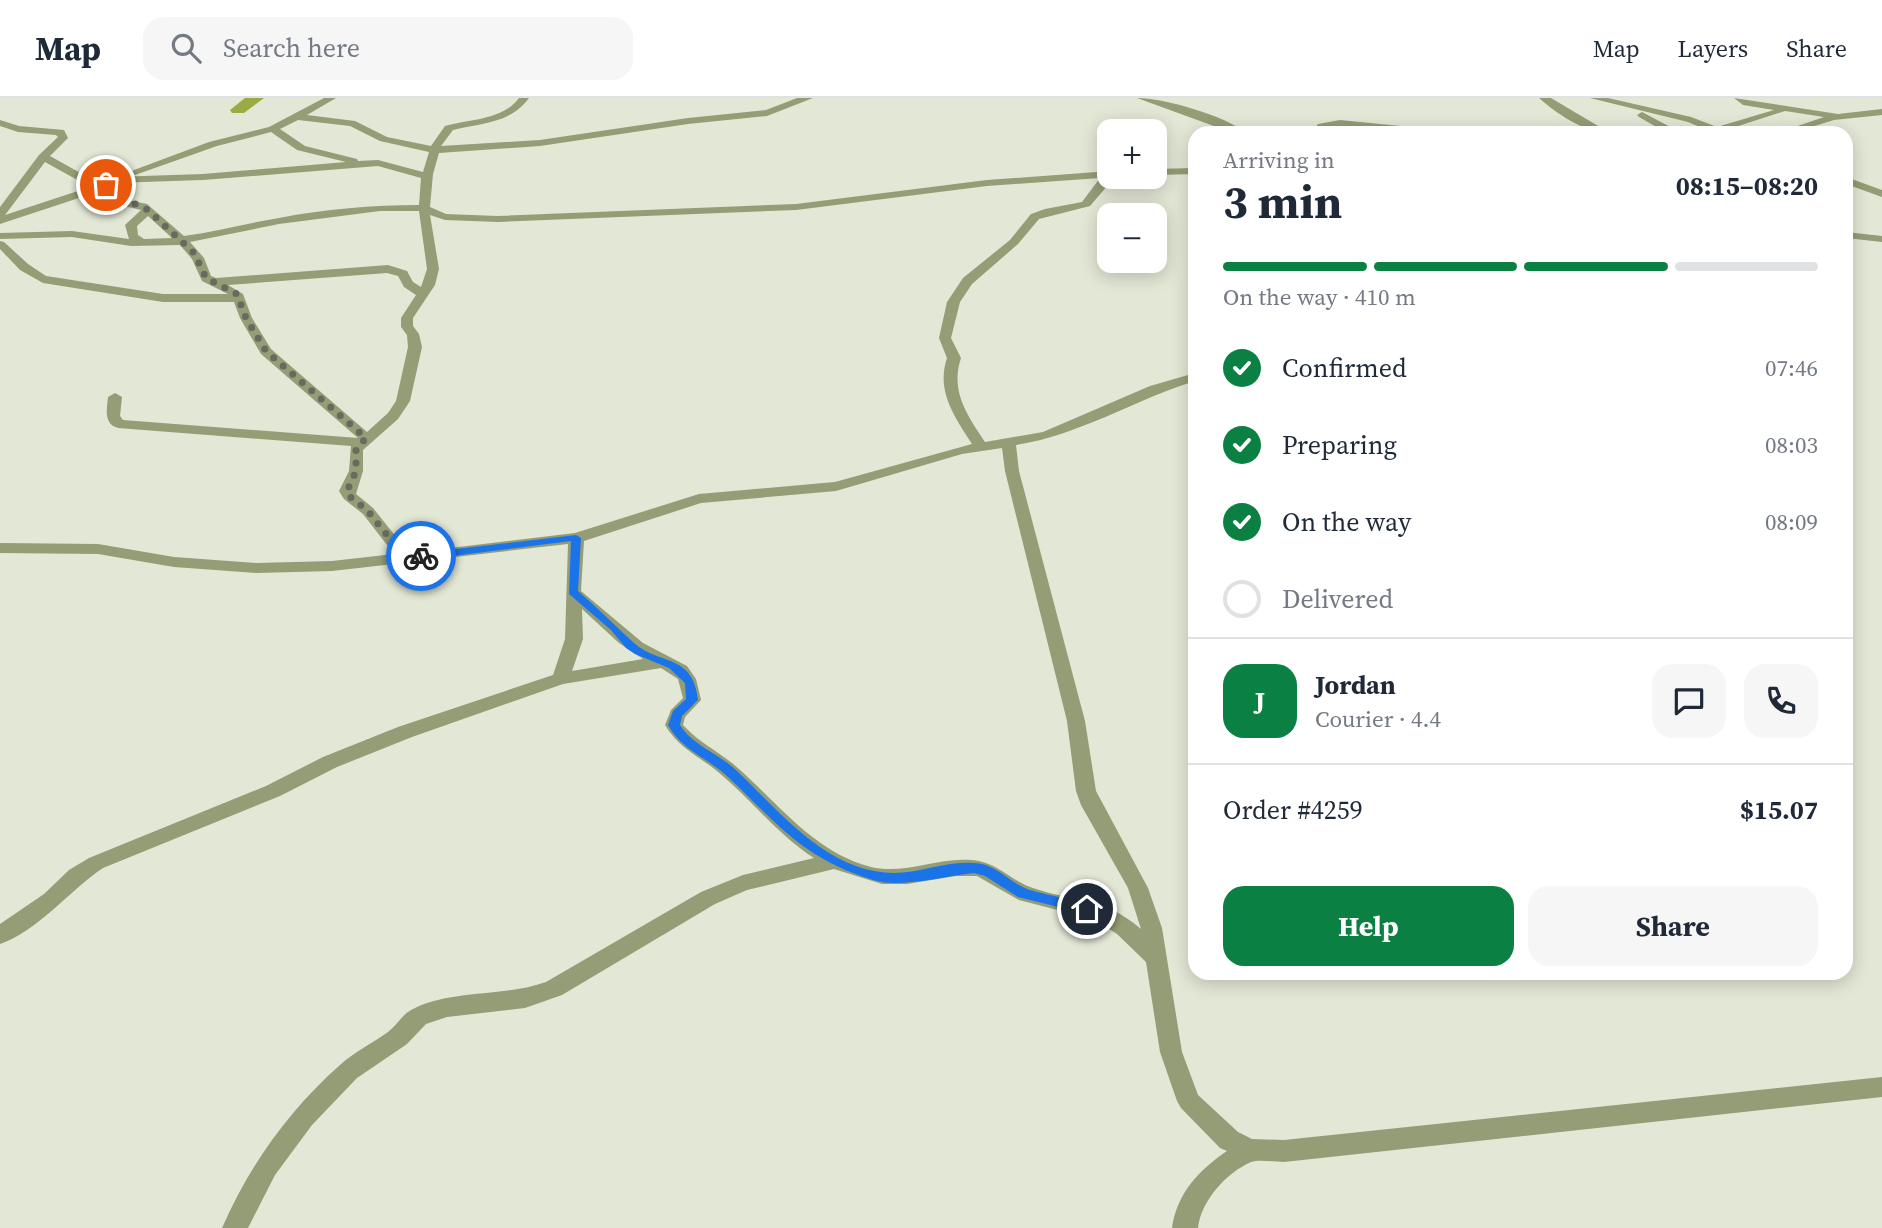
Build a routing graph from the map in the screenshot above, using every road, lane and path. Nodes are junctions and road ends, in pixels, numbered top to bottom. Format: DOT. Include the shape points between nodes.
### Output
graph roads {
  1 [pos="331,98"];
  2 [pos="524,98"];
  3 [pos="808,98"];
  4 [pos="1142,98"];
  5 [pos="1544,98"];
  6 [pos="1594,98"];
  7 [pos="1742,100"];
  8 [pos="1805,109"];
  9 [pos="1882,112"];
  10 [pos="1838,116"];
  11 [pos="298,117"];
  12 [pos="1752,118"];
  13 [pos="0,124"];
  14 [pos="1227,126"];
  15 [pos="1322,126"];
  16 [pos="1370,126"];
  17 [pos="1588,126"];
  18 [pos="1661,126"];
  19 [pos="1703,126"];
  20 [pos="1731,126"];
  21 [pos="1805,126"];
  22 [pos="273,129"];
  23 [pos="434,150"];
  24 [pos="43,158"];
  25 [pos="367,164"];
  26 [pos="1188,171"];
  27 [pos="1167,172"];
  28 [pos="427,176"];
  29 [pos="1097,176"];
  30 [pos="80,177"];
  31 [pos="117,181"];
  32 [pos="1853,183"];
  33 [pos="98,188"];
  34 [pos="1097,189"];
  35 [pos="1882,194"];
  36 [pos="426,209"];
  37 [pos="148,210"];
  38 [pos="0,218"];
  39 [pos="1853,235"];
  40 [pos="0,236"];
  41 [pos="97,239"];
  42 [pos="1882,239"];
  43 [pos="181,240"];
  44 [pos="142,243"];
  45 [pos="3,248"];
  46 [pos="214,282"];
  47 [pos="423,295"];
  48 [pos="239,298"];
  49 [pos="1188,379"];
  50 [pos="115,397"];
  51 [pos="363,440"];
  52 [pos="1008,442"];
  53 [pos="980,445"];
  54 [pos="576,538"];
  55 [pos="0,548"];
  56 [pos="405,558"];
  57 [pos="573,592"];
  58 [pos="661,662"];
  59 [pos="561,679"];
  60 [pos="835,861"];
  61 [pos="0,935"];
  62 [pos="1154,958"];
  63 [pos="1882,1087"];
  64 [pos="1250,1150"];
  65 [pos="235,1228"];
  66 [pos="1185,1228"];
  1 -- 11 [label="street"];
  2 -- 23 [label="street" via="505,116 449,128"];
  3 -- 23 [label="street" via="767,113 528,144"];
  4 -- 14 [label="street"];
  5 -- 17 [label="street"];
  6 -- 18 [label="street"];
  6 -- 19 [label="street"];
  7 -- 8 [label="street"];
  7 -- 12 [label="street"];
  8 -- 10 [label="street"];
  8 -- 12 [label="street"];
  9 -- 10 [label="street"];
  10 -- 21 [label="street"];
  11 -- 22 [label="street"];
  11 -- 23 [label="street" via="352,123 384,139"];
  12 -- 20 [label="street"];
  13 -- 24 [label="street" via="63,134"];
  15 -- 16 [label="street"];
  22 -- 25 [label="street" via="302,148"];
  22 -- 31 [label="street" via="213,144"];
  23 -- 28 [label="street"];
  24 -- 30 [label="street"];
  24 -- 38 [label="street"];
  25 -- 28 [label="street"];
  25 -- 31 [label="street"];
  26 -- 27 [label="street"];
  28 -- 36 [label="street"];
  29 -- 36 [label="street" via="1013,180 786,207 498,219 445,217"];
  30 -- 31 [label="street"];
  30 -- 33 [label="street"];
  31 -- 33 [label="street"];
  32 -- 35 [label="street"];
  33 -- 37 [label="street" via="115,201"];
  33 -- 38 [label="street"];
  34 -- 53 [label="street" via="1082,206 1033,218 971,278 952,304 946,338 954,358 950,390"];
  36 -- 43 [label="street" via="365,210"];
  36 -- 47 [label="street" via="434,274"];
  37 -- 43 [label="street"];
  37 -- 44 [label="street" via="131,225 132,236"];
  39 -- 42 [label="street"];
  40 -- 41 [label="street" via="72,234"];
  41 -- 44 [label="street"];
  41 -- 45 [label="street"];
  43 -- 44 [label="street"];
  43 -- 46 [label="street" via="198,258 206,278"];
  45 -- 48 [label="street" via="43,279 163,298"];
  46 -- 47 [label="street" via="388,269 403,274"];
  46 -- 48 [label="street"];
  47 -- 51 [label="street" via="407,318 415,347 403,401 393,416"];
  48 -- 51 [label="street" via="266,351"];
  49 -- 52 [label="street" via="1155,389 1082,424"];
  50 -- 51 [label="street" via="114,421 118,425"];
  51 -- 56 [label="street" via="356,449 356,471 347,491"];
  52 -- 53 [label="street"];
  52 -- 62 [label="street" via="1076,721 1086,790 1138,888 1151,928"];
  53 -- 54 [label="street" via="836,486 699,499"];
  54 -- 56 [label="street"];
  54 -- 57 [label="street"];
  55 -- 56 [label="street" via="98,549 174,562 257,568"];
  57 -- 58 [label="street" via="630,645"];
  57 -- 59 [label="street" via="574,639"];
  58 -- 59 [label="street"];
  58 -- 60 [label="street" via="673,665 690,682 692,700 677,714 674,725 678,731 730,771 809,846"];
  59 -- 61 [label="street" via="374,744 273,791 113,855 76,876 51,900"];
  60 -- 62 [label="street" via="894,878 959,867 989,872 1023,893 1101,913 1128,930"];
  60 -- 65 [label="street" via="743,883 708,898 554,989 525,999 418,1017 399,1037 349,1071 304,1117 266,1167"];
  62 -- 64 [label="street" via="1171,1052 1189,1101 1229,1140"];
  63 -- 64 [label="street" via="1324,1147"];
  64 -- 66 [label="street" via="1218,1169 1202,1187"];
}
